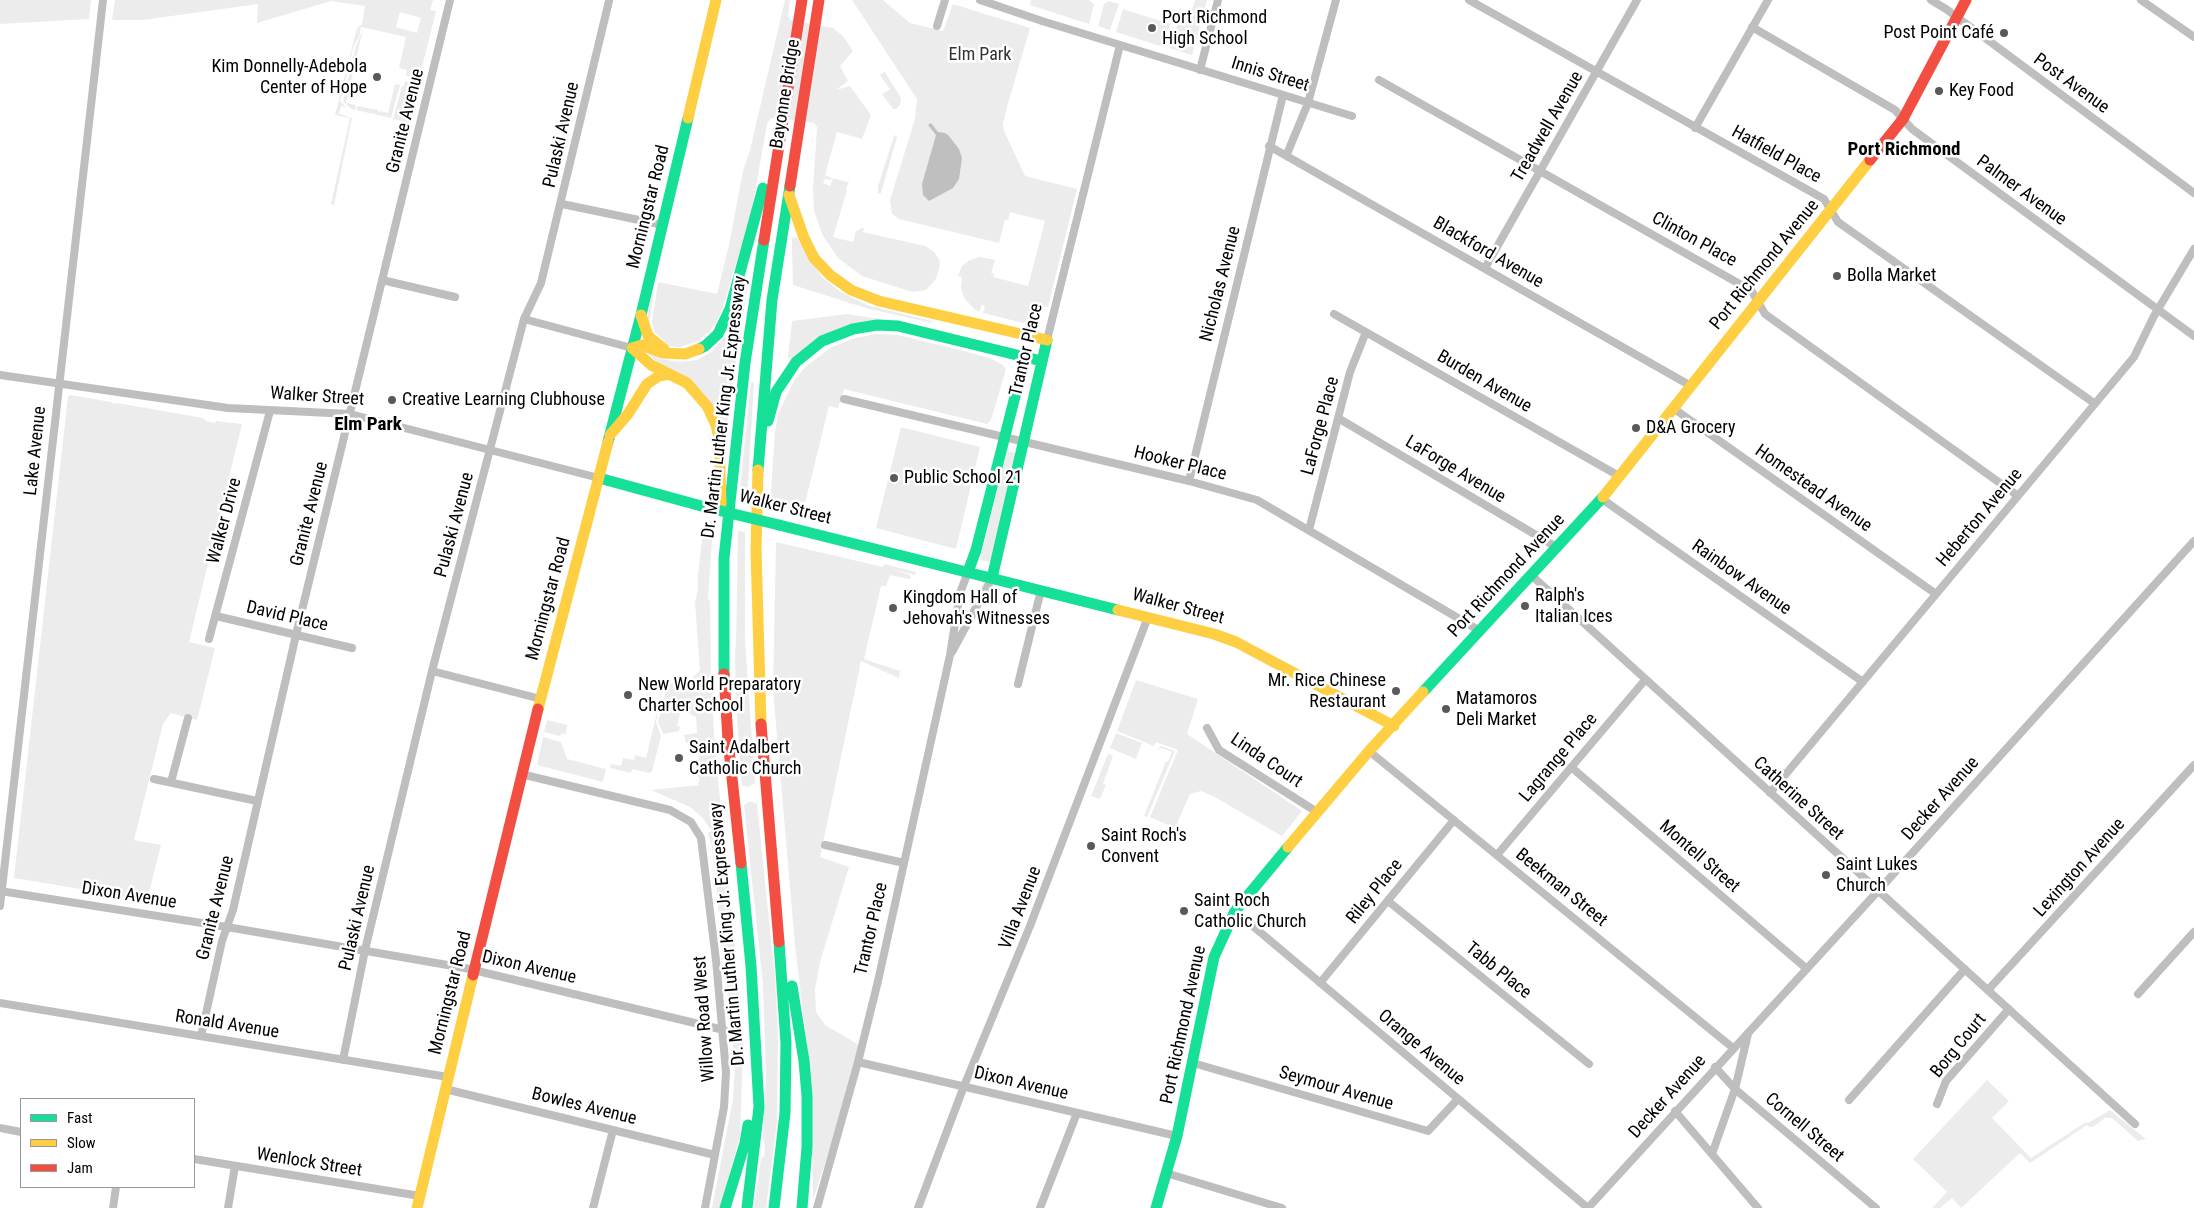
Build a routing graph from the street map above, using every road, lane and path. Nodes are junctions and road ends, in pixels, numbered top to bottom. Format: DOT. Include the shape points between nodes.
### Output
graph roads {
  1 [pos="103,0"];
  2 [pos="450,0"];
  3 [pos="716,0"];
  4 [pos="802,0"];
  5 [pos="819,0"];
  6 [pos="945,0"];
  7 [pos="980,0"];
  8 [pos="1218,0"];
  9 [pos="1336,0"];
  10 [pos="1470,0"];
  11 [pos="1637,0"];
  12 [pos="1768,0"];
  13 [pos="1930,0"];
  14 [pos="1966,0"];
  15 [pos="2141,0"];
  16 [pos="609,1"];
  17 [pos="1957,17"];
  18 [pos="937,26"];
  19 [pos="1752,27"];
  20 [pos="2194,37"];
  21 [pos="1120,45"];
  22 [pos="1200,70"];
  23 [pos="1596,72"];
  24 [pos="1378,80"];
  25 [pos="1283,95"];
  26 [pos="1308,103"];
  27 [pos="1352,116"];
  28 [pos="1903,119"];
  29 [pos="1695,128"];
  30 [pos="1270,146"];
  31 [pos="779,150"];
  32 [pos="1287,154"];
  33 [pos="1540,171"];
  34 [pos="2194,193"];
  35 [pos="788,194"];
  36 [pos="562,204"];
  37 [pos="1831,211"];
  38 [pos="663,225"];
  39 [pos="2194,249"];
  40 [pos="1485,268"];
  41 [pos="382,280"];
  42 [pos="455,297"];
  43 [pos="1758,302"];
  44 [pos="2158,310"];
  45 [pos="1334,314"];
  46 [pos="641,315"];
  47 [pos="524,319"];
  48 [pos="1366,332"];
  49 [pos="2194,336"];
  50 [pos="1047,340"];
  51 [pos="632,348"];
  52 [pos="679,354"];
  53 [pos="1025,357"];
  54 [pos="1042,361"];
  55 [pos="669,374"];
  56 [pos="0,375"];
  57 [pos="58,382"];
  58 [pos="1691,386"];
  59 [pos="844,399"];
  60 [pos="2094,403"];
  61 [pos="1673,408"];
  62 [pos="270,411"];
  63 [pos="350,414"];
  64 [pos="1338,418"];
  65 [pos="610,436"];
  66 [pos="1004,437"];
  67 [pos="1025,442"];
  68 [pos="490,449"];
  69 [pos="758,460"];
  70 [pos="1619,476"];
  71 [pos="599,478"];
  72 [pos="1189,481"];
  73 [pos="2018,496"];
  74 [pos="1602,499"];
  75 [pos="1309,530"];
  76 [pos="2194,541"];
  77 [pos="1558,548"];
  78 [pos="724,558"];
  79 [pos="968,572"];
  80 [pos="1531,575"];
  81 [pos="992,578"];
  82 [pos="1041,590"];
  83 [pos="1936,594"];
  84 [pos="216,616"];
  85 [pos="1148,617"];
  86 [pos="1480,631"];
  87 [pos="296,635"];
  88 [pos="209,639"];
  89 [pos="352,648"];
  90 [pos="950,656"];
  91 [pos="432,671"];
  92 [pos="1644,680"];
  93 [pos="1862,682"];
  94 [pos="1018,684"];
  95 [pos="541,699"];
  96 [pos="188,718"];
  97 [pos="1394,726"];
  98 [pos="1207,728"];
  99 [pos="1370,751"];
  100 [pos="2194,765"];
  101 [pos="1571,767"];
  102 [pos="522,774"];
  103 [pos="154,779"];
  104 [pos="171,782"];
  105 [pos="1770,793"];
  106 [pos="258,801"];
  107 [pos="1317,812"];
  108 [pos="1454,820"];
  109 [pos="825,846"];
  110 [pos="1497,855"];
  111 [pos="904,863"];
  112 [pos="775,876"];
  113 [pos="1,891"];
  114 [pos="1878,891"];
  115 [pos="1388,901"];
  116 [pos="0,906"];
  117 [pos="1235,911"];
  118 [pos="227,927"];
  119 [pos="2194,932"];
  120 [pos="365,950"];
  121 [pos="1807,969"];
  122 [pos="474,970"];
  123 [pos="1965,970"];
  124 [pos="1320,984"];
  125 [pos="1988,990"];
  126 [pos="2138,994"];
  127 [pos="0,1002"];
  128 [pos="2009,1009"];
  129 [pos="724,1030"];
  130 [pos="1749,1033"];
  131 [pos="201,1036"];
  132 [pos="1733,1048"];
  133 [pos="757,1051"];
  134 [pos="343,1060"];
  135 [pos="858,1062"];
  136 [pos="1193,1063"];
  137 [pos="1589,1064"];
  138 [pos="1715,1067"];
  139 [pos="447,1083"];
  140 [pos="964,1086"];
  141 [pos="1735,1089"];
  142 [pos="1458,1099"];
  143 [pos="1849,1100"];
  144 [pos="1937,1104"];
  145 [pos="1675,1111"];
  146 [pos="1077,1113"];
  147 [pos="2135,1124"];
  148 [pos="0,1128"];
  149 [pos="613,1130"];
  150 [pos="20,1132"];
  151 [pos="1177,1136"];
  152 [pos="1712,1154"];
  153 [pos="715,1155"];
  154 [pos="195,1159"];
  155 [pos="235,1166"];
  156 [pos="1166,1174"];
  157 [pos="116,1188"];
  158 [pos="420,1196"];
  159 [pos="113,1208"];
  160 [pos="228,1208"];
  161 [pos="417,1208"];
  162 [pos="593,1208"];
  163 [pos="705,1208"];
  164 [pos="725,1208"];
  165 [pos="747,1208"];
  166 [pos="774,1208"];
  167 [pos="802,1208"];
  168 [pos="817,1208"];
  169 [pos="918,1208"];
  170 [pos="1040,1208"];
  171 [pos="1156,1208"];
  172 [pos="1282,1208"];
  173 [pos="1588,1208"];
  174 [pos="1758,1208"];
  175 [pos="1876,1208"];
  1 -- 57 [label="street, Lake Avenue"];
  2 -- 41 [label="street, Granite Avenue"];
  3 -- 38 [label="main road, Morningstar Road"];
  4 -- 31 [label="main road, Bayonne Bridge"];
  5 -- 35 [label="main road, Bayonne Bridge"];
  6 -- 18 [label="street"];
  7 -- 21 [label="street, Innis Street"];
  8 -- 22 [label="street"];
  9 -- 26 [label="street"];
  10 -- 23 [label="street, Hatfield Place"];
  11 -- 23 [label="street, Treadwell Avenue"];
  12 -- 19 [label="street"];
  13 -- 17 [label="street, Post Avenue"];
  14 -- 17 [label="main road, Port Richmond Avenue"];
  15 -- 20 [label="street"];
  16 -- 36 [label="street, Pulaski Avenue"];
  17 -- 28 [label="main road, Port Richmond Avenue"];
  17 -- 34 [label="street, Post Avenue"];
  19 -- 28 [label="street, Palmer Avenue" via="1895,110"];
  19 -- 29 [label="street"];
  21 -- 22 [label="street, Innis Street"];
  21 -- 50 [label="street, Trantor Place"];
  22 -- 25 [label="street, Innis Street"];
  23 -- 29 [label="street, Hatfield Place"];
  23 -- 33 [label="street, Treadwell Avenue"];
  24 -- 33 [label="street, Clinton Place"];
  25 -- 26 [label="street, Innis Street"];
  25 -- 30 [label="street, Nicholas Avenue"];
  26 -- 27 [label="street, Innis Street"];
  26 -- 32 [label="street"];
  28 -- 37 [label="main road, Port Richmond Avenue"];
  28 -- 44 [label="street, Palmer Avenue" via="1912,129"];
  29 -- 37 [label="street, Hatfield Place" via="1824,199"];
  30 -- 32 [label="street, Blackford Avenue"];
  30 -- 72 [label="street, Nicholas Avenue"];
  31 -- 52 [label="main road" via="765,178 724,325 705,346 695,352"];
  31 -- 78 [label="main road, Dr. Martin Luther King Jr. Expressway" via="740,399"];
  32 -- 40 [label="street, Blackford Avenue"];
  33 -- 40 [label="street, Treadwell Avenue"];
  33 -- 43 [label="street, Clinton Place" via="1745,286"];
  35 -- 50 [label="main road" via="814,258 850,290 879,300"];
  35 -- 69 [label="main road, Dr. Martin Luther King Jr. Expressway" via="769,326"];
  36 -- 38 [label="street"];
  36 -- 47 [label="street, Pulaski Avenue" via="541,283"];
  37 -- 43 [label="main road, Port Richmond Avenue"];
  37 -- 60 [label="street, Hatfield Place" via="1838,222"];
  38 -- 46 [label="main road, Morningstar Road"];
  39 -- 44 [label="street, Heberton Avenue"];
  40 -- 58 [label="street, Blackford Avenue"];
  41 -- 42 [label="street"];
  41 -- 63 [label="street, Granite Avenue"];
  43 -- 58 [label="main road, Port Richmond Avenue"];
  43 -- 73 [label="street, Clinton Place" via="1765,314"];
  44 -- 49 [label="street, Palmer Avenue"];
  44 -- 60 [label="street, Heberton Avenue" via="2134,357"];
  45 -- 48 [label="street, Burden Avenue"];
  46 -- 51 [label="main road, Morningstar Road"];
  46 -- 52 [label="main road" via="651,340"];
  47 -- 51 [label="street"];
  47 -- 68 [label="street, Pulaski Avenue"];
  48 -- 64 [label="street, LaForge Place" via="1350,372"];
  48 -- 70 [label="street, Burden Avenue"];
  50 -- 54 [label="main road, Trantor Place"];
  51 -- 52 [label="main road" via="642,345 659,352"];
  51 -- 55 [label="main road" via="650,365"];
  51 -- 65 [label="main road, Morningstar Road"];
  53 -- 54 [label="main road"];
  53 -- 66 [label="main road, Trantor Place"];
  53 -- 69 [label="main road" via="891,325 861,327 837,334 802,356 783,380 771,406 766,438"];
  54 -- 67 [label="main road, Trantor Place"];
  55 -- 65 [label="main road" via="647,384"];
  55 -- 78 [label="main road" via="693,389 707,406 716,425 721,452"];
  56 -- 57 [label="street, Walker Street"];
  57 -- 62 [label="street, Walker Street" via="228,408"];
  57 -- 113 [label="street, Lake Avenue"];
  58 -- 61 [label="main road, Port Richmond Avenue"];
  59 -- 66 [label="street, Hooker Place"];
  60 -- 73 [label="street, Heberton Avenue"];
  61 -- 70 [label="main road, Port Richmond Avenue"];
  61 -- 83 [label="street, Homestead Avenue"];
  62 -- 63 [label="street, Walker Street"];
  62 -- 84 [label="street, Walker Drive"];
  63 -- 68 [label="street, Walker Street"];
  63 -- 87 [label="street, Granite Avenue"];
  64 -- 75 [label="street, LaForge Place"];
  64 -- 77 [label="street, LaForge Avenue"];
  65 -- 71 [label="main road, Morningstar Road"];
  66 -- 67 [label="street, Hooker Place"];
  66 -- 79 [label="main road, Trantor Place"];
  67 -- 72 [label="street, Hooker Place"];
  67 -- 81 [label="main road, Trantor Place"];
  68 -- 71 [label="street, Walker Street"];
  68 -- 91 [label="street, Pulaski Avenue"];
  69 -- 112 [label="main road, Dr. Martin Luther King Jr. Expressway" via="759,683"];
  70 -- 74 [label="main road, Port Richmond Avenue"];
  71 -- 79 [label="main road, Walker Street, bridge"];
  71 -- 95 [label="main road, Morningstar Road"];
  72 -- 75 [label="street, Hooker Place" via="1257,500"];
  73 -- 83 [label="street, Heberton Avenue"];
  74 -- 77 [label="main road, Port Richmond Avenue"];
  74 -- 93 [label="street, Rainbow Avenue"];
  75 -- 86 [label="street, Hooker Place"];
  76 -- 114 [label="street, Decker Avenue"];
  77 -- 80 [label="main road, Port Richmond Avenue"];
  78 -- 133 [label="main road, Dr. Martin Luther King Jr. Expressway" via="728,740"];
  79 -- 81 [label="main road, Walker Street"];
  79 -- 90 [label="street, Trantor Place" via="960,594"];
  80 -- 86 [label="main road, Port Richmond Avenue"];
  80 -- 92 [label="street, Catherine Street"];
  81 -- 82 [label="main road, Walker Street"];
  81 -- 90 [label="street, Trantor Place"];
  82 -- 85 [label="main road, Walker Street"];
  82 -- 94 [label="street"];
  83 -- 93 [label="street, Heberton Avenue"];
  84 -- 87 [label="street, David Place"];
  84 -- 88 [label="street, Walker Drive"];
  85 -- 97 [label="main road, Walker Street" via="1236,642"];
  85 -- 140 [label="street, Villa Avenue" via="1030,926"];
  86 -- 97 [label="main road, Port Richmond Avenue"];
  87 -- 89 [label="street, David Place"];
  87 -- 106 [label="street, Granite Avenue"];
  90 -- 111 [label="street, Trantor Place"];
  91 -- 95 [label="street"];
  91 -- 120 [label="street, Pulaski Avenue"];
  92 -- 101 [label="street, Lagrange Place"];
  92 -- 105 [label="street, Catherine Street"];
  93 -- 105 [label="street, Heberton Avenue"];
  95 -- 102 [label="main road, Morningstar Road"];
  96 -- 104 [label="street"];
  97 -- 99 [label="main road, Port Richmond Avenue"];
  98 -- 107 [label="street, Linda Court" via="1219,750"];
  99 -- 107 [label="main road, Port Richmond Avenue"];
  99 -- 108 [label="street, Beekman Street"];
  100 -- 125 [label="street, Lexington Avenue"];
  101 -- 110 [label="street, Lagrange Place"];
  101 -- 121 [label="street, Montell Street"];
  102 -- 122 [label="main road, Morningstar Road"];
  102 -- 129 [label="street, Willow Road West" via="670,810 686,817 696,828 704,846"];
  103 -- 104 [label="street"];
  104 -- 106 [label="street"];
  105 -- 114 [label="street, Catherine Street"];
  106 -- 118 [label="street, Granite Avenue"];
  107 -- 117 [label="main road, Port Richmond Avenue"];
  108 -- 110 [label="street, Beekman Street"];
  108 -- 115 [label="street, Riley Place"];
  109 -- 111 [label="street"];
  110 -- 132 [label="street, Beekman Street"];
  111 -- 135 [label="street, Trantor Place"];
  112 -- 166 [label="main road, Dr. Martin Luther King Jr. Expressway" via="785,1007 786,1077 782,1149"];
  112 -- 167 [label="main road" via="806,1079 807,1147"];
  113 -- 116 [label="street, Lake Avenue"];
  113 -- 118 [label="street, Dixon Avenue"];
  114 -- 121 [label="street, Decker Avenue"];
  114 -- 123 [label="street, Catherine Street"];
  115 -- 124 [label="street, Riley Place"];
  115 -- 137 [label="street, Tabb Place"];
  117 -- 124 [label="street, Orange Avenue"];
  117 -- 136 [label="main road, Port Richmond Avenue" via="1214,957"];
  118 -- 120 [label="street, Dixon Avenue"];
  118 -- 131 [label="street, Granite Avenue"];
  119 -- 126 [label="street"];
  120 -- 122 [label="street, Dixon Avenue"];
  120 -- 134 [label="street, Pulaski Avenue"];
  121 -- 130 [label="street, Decker Avenue"];
  122 -- 129 [label="street, Dixon Avenue"];
  122 -- 139 [label="main road, Morningstar Road"];
  123 -- 125 [label="street, Catherine Street"];
  123 -- 143 [label="street"];
  124 -- 142 [label="street, Orange Avenue"];
  125 -- 128 [label="street, Catherine Street"];
  127 -- 131 [label="street, Ronald Avenue"];
  128 -- 144 [label="street, Borg Court" via="1946,1081"];
  128 -- 147 [label="street, Catherine Street"];
  129 -- 153 [label="street, Willow Road West" via="725,1090"];
  130 -- 132 [label="street, Decker Avenue"];
  130 -- 141 [label="street"];
  131 -- 134 [label="street, Ronald Avenue"];
  132 -- 138 [label="street, Decker Avenue"];
  133 -- 164 [label="main road" via="745,1143"];
  133 -- 165 [label="main road, Dr. Martin Luther King Jr. Expressway" via="759,1106"];
  134 -- 139 [label="street, Ronald Avenue"];
  135 -- 140 [label="street, Dixon Avenue"];
  135 -- 168 [label="street, Trantor Place"];
  136 -- 142 [label="street, Seymour Avenue" via="1428,1131"];
  136 -- 151 [label="main road, Port Richmond Avenue"];
  138 -- 141 [label="street, Cornell Street"];
  138 -- 145 [label="street, Decker Avenue"];
  139 -- 149 [label="street, Bowles Avenue"];
  139 -- 158 [label="main road, Morningstar Road"];
  140 -- 146 [label="street, Dixon Avenue"];
  140 -- 169 [label="street, Villa Avenue"];
  141 -- 152 [label="street"];
  141 -- 175 [label="street, Cornell Street"];
  142 -- 173 [label="street, Orange Avenue"];
  145 -- 152 [label="street"];
  145 -- 173 [label="street, Decker Avenue"];
  146 -- 151 [label="street, Dixon Avenue"];
  146 -- 170 [label="street"];
  148 -- 150 [label="street"];
  149 -- 153 [label="street, Bowles Avenue"];
  149 -- 162 [label="street"];
  151 -- 156 [label="main road, Port Richmond Avenue"];
  152 -- 174 [label="street"];
  153 -- 163 [label="street, Willow Road West"];
  154 -- 155 [label="street, Wenlock Street"];
  155 -- 158 [label="street, Wenlock Street"];
  155 -- 160 [label="street"];
  156 -- 171 [label="main road, Port Richmond Avenue"];
  156 -- 172 [label="street"];
  157 -- 159 [label="street"];
  158 -- 161 [label="main road, Morningstar Road"];
}
